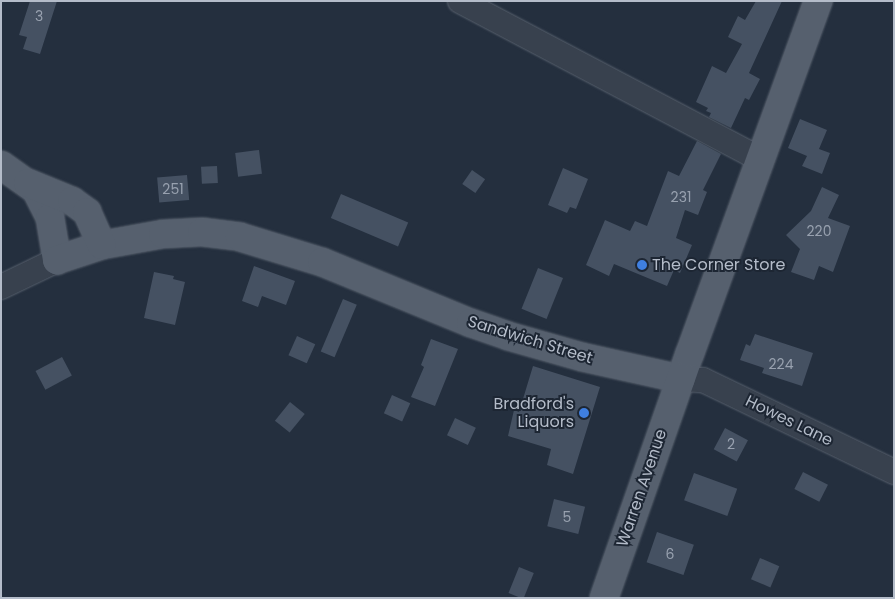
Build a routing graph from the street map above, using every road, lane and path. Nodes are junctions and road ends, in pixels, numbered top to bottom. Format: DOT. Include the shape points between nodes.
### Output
graph roads {
  1 [pos="460,1"];
  2 [pos="818,1"];
  3 [pos="760,159"];
  4 [pos="1,165"];
  5 [pos="26,182"];
  6 [pos="102,246"];
  7 [pos="57,260"];
  8 [pos="1,287"];
  9 [pos="681,379"];
  10 [pos="894,472"];
  11 [pos="604,598"];
  1 -- 3 [label="street"];
  2 -- 3 [label="main road"];
  3 -- 9 [label="main road"];
  4 -- 5 [label="main road"];
  5 -- 6 [label="main road" via="72,201 87,212"];
  5 -- 7 [label="main road" via="36,190 47,210"];
  6 -- 7 [label="main road, Sandwich Street"];
  6 -- 9 [label="main road, Sandwich Street" via="182,232 249,239 330,264 508,336 582,357"];
  7 -- 8 [label="street, Sandwich Street"];
  9 -- 10 [label="street, Howes Lane" via="703,380"];
  9 -- 11 [label="main road, Warren Avenue"];
}
